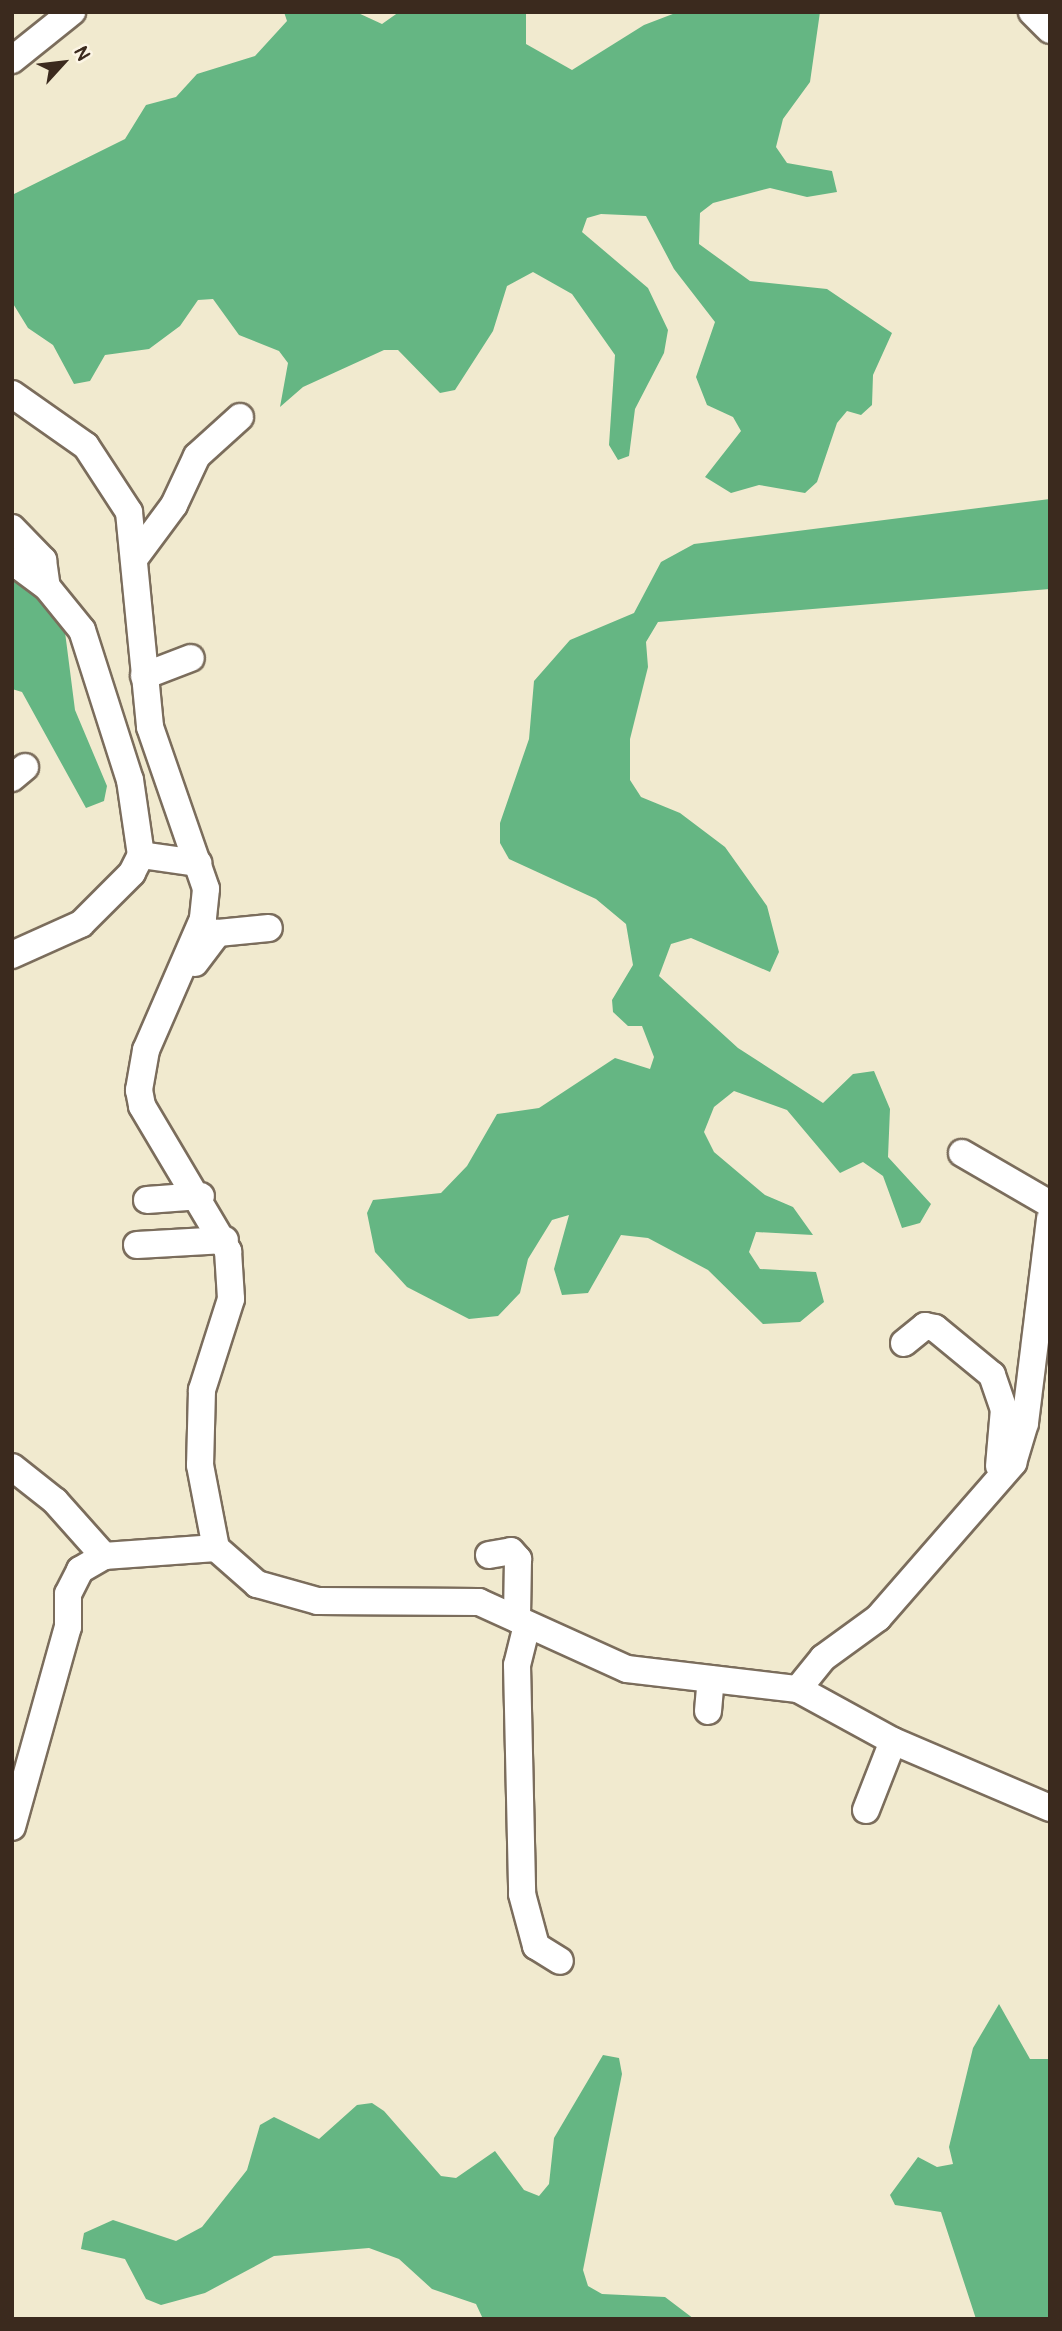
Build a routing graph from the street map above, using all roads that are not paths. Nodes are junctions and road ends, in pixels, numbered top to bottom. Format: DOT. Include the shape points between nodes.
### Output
graph roads {
  1 [pos="72,12"];
  2 [pos="1032,12"];
  3 [pos="1050,30"];
  4 [pos="12,60"];
  5 [pos="12,394"];
  6 [pos="240,417"];
  7 [pos="12,528"];
  8 [pos="138,555"];
  9 [pos="12,561"];
  10 [pos="47,587"];
  11 [pos="191,658"];
  12 [pos="144,676"];
  13 [pos="141,855"];
  14 [pos="198,863"];
  15 [pos="269,928"];
  16 [pos="12,955"];
  17 [pos="160,1017"];
  18 [pos="962,1153"];
  19 [pos="201,1196"];
  20 [pos="147,1200"];
  21 [pos="1050,1204"];
  22 [pos="1050,1219"];
  23 [pos="225,1240"];
  24 [pos="137,1245"];
  25 [pos="904,1343"];
  26 [pos="12,1467"];
  27 [pos="1000,1486"];
  28 [pos="216,1548"];
  29 [pos="489,1555"];
  30 [pos="104,1556"];
  31 [pos="522,1622"];
  32 [pos="711,1679"];
  33 [pos="798,1689"];
  34 [pos="708,1711"];
  35 [pos="893,1741"];
  36 [pos="1050,1808"];
  37 [pos="866,1810"];
  38 [pos="12,1827"];
  39 [pos="560,1961"];
  1 -- 4 [label="street"];
  2 -- 3 [label="street"];
  5 -- 8 [label="street" via="66,428 93,454 129,512"];
  6 -- 8 [label="street" via="197,456 174,505"];
  7 -- 10 [label="street" via="43,560"];
  8 -- 12 [label="street"];
  9 -- 10 [label="street"];
  10 -- 13 [label="street" via="82,630 97,669 130,780"];
  11 -- 12 [label="street"];
  12 -- 14 [label="street" via="161,767"];
  13 -- 14 [label="street"];
  13 -- 16 [label="street" via="132,873 81,924"];
  14 -- 17 [label="street" via="206,889 203,919"];
  15 -- 17 [label="street" via="234,929 207,941"];
  17 -- 19 [label="street" via="139,1075 142,1106"];
  18 -- 21 [label="street"];
  19 -- 20 [label="street"];
  19 -- 23 [label="street"];
  22 -- 27 [label="street" via="1025,1423"];
  23 -- 24 [label="street"];
  23 -- 28 [label="street" via="231,1299 202,1390 200,1465"];
  25 -- 27 [label="street" via="925,1326 935,1328 992,1375 1004,1409"];
  26 -- 30 [label="street" via="55,1501"];
  27 -- 33 [label="street" via="943,1538 878,1618 823,1658"];
  28 -- 30 [label="street"];
  28 -- 31 [label="street" via="257,1584 318,1601 459,1600"];
  29 -- 31 [label="street" via="511,1550 518,1559"];
  30 -- 38 [label="street" via="80,1570 68,1594 68,1627"];
  31 -- 32 [label="street" via="626,1670"];
  31 -- 39 [label="street" via="517,1665 522,1894 536,1946"];
  32 -- 33 [label="street"];
  32 -- 34 [label="street"];
  33 -- 35 [label="street"];
  35 -- 36 [label="street"];
  35 -- 37 [label="street"];
}
